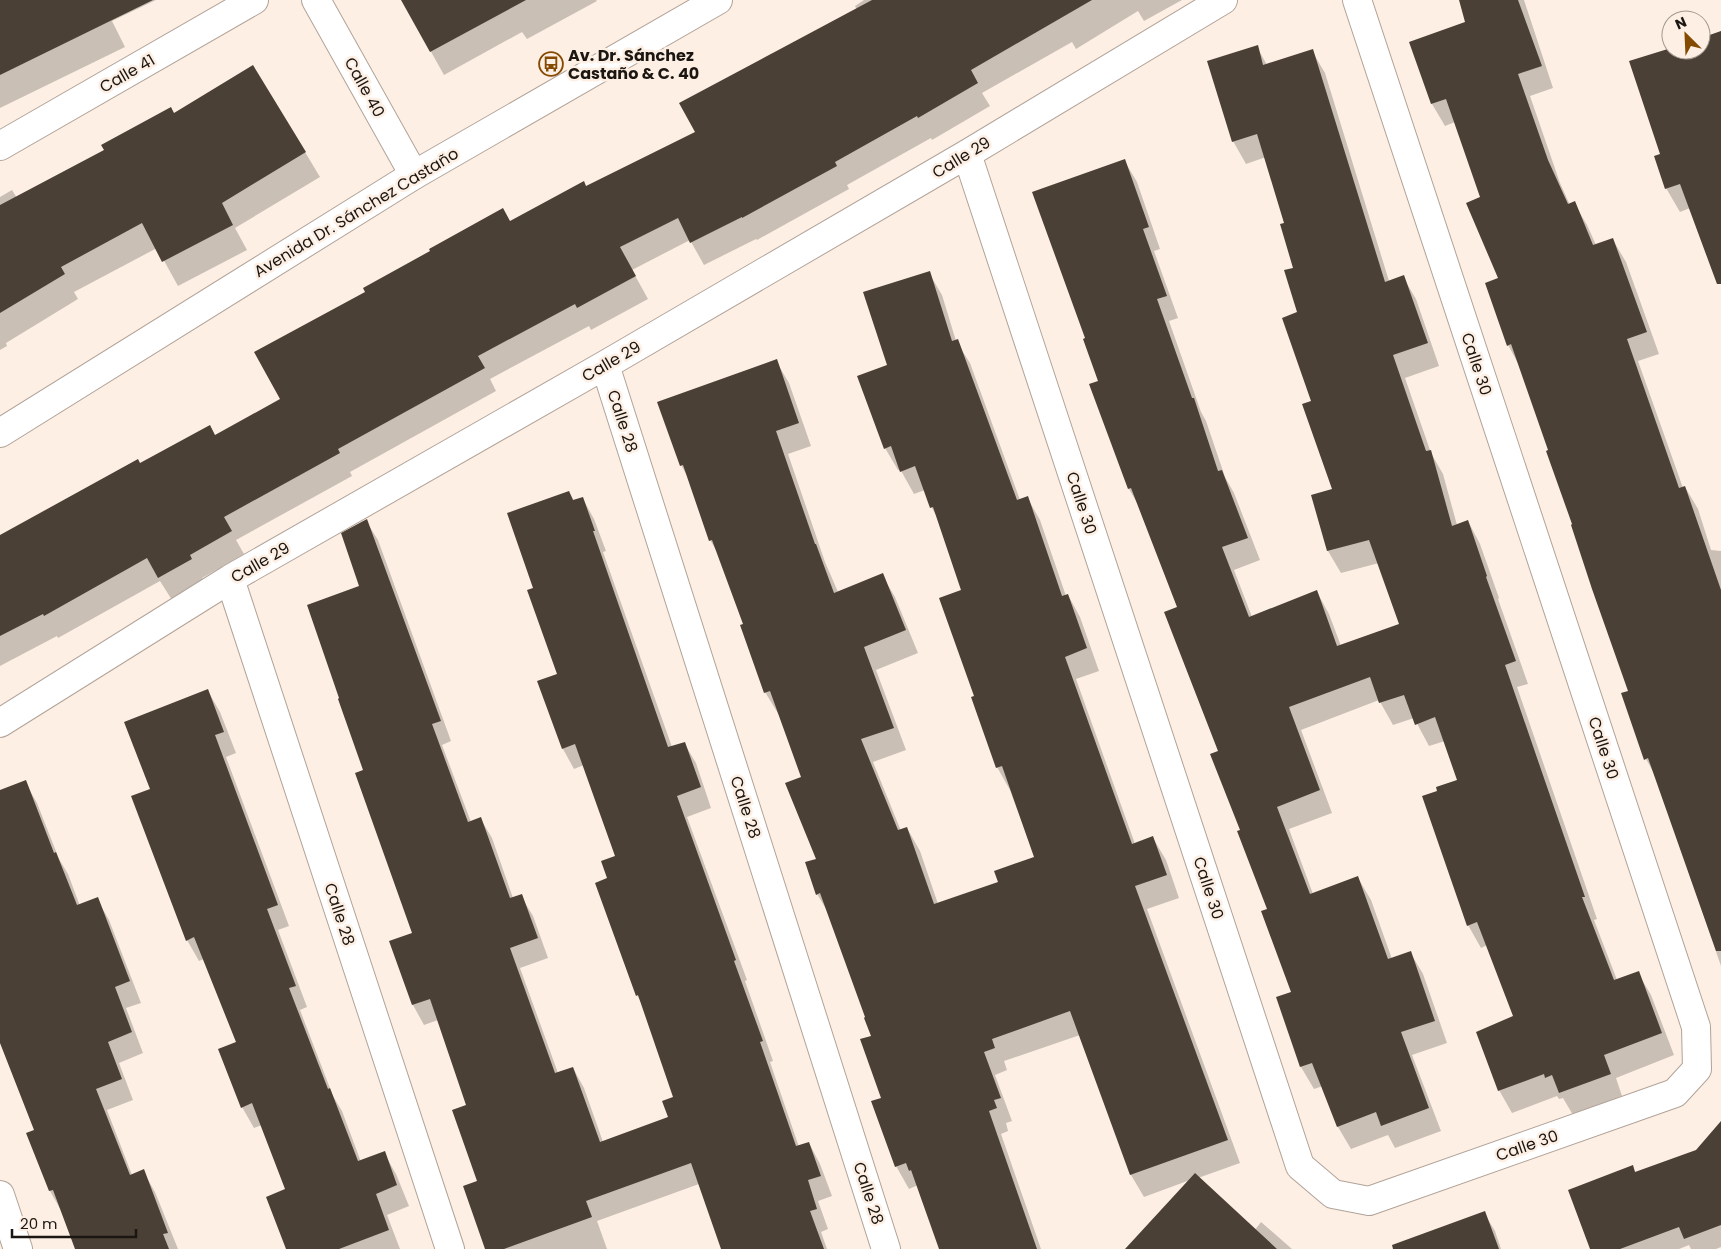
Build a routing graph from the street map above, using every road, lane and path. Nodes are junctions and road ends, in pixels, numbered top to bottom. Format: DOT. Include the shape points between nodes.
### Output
graph roads {
  1 [pos="254,0"];
  2 [pos="316,0"];
  3 [pos="718,0"];
  4 [pos="1223,0"];
  5 [pos="1357,0"];
  6 [pos="0,146"];
  7 [pos="967,154"];
  8 [pos="414,175"];
  9 [pos="605,365"];
  10 [pos="0,433"];
  11 [pos="230,579"];
  12 [pos="0,723"];
  13 [pos="0,1195"];
  14 [pos="18,1249"];
  15 [pos="450,1249"];
  16 [pos="886,1249"];
  1 -- 6 [label="street, Calle 41"];
  2 -- 8 [label="street, Calle 40"];
  3 -- 8 [label="street, Avenida Dr. Sánchez Castaño"];
  4 -- 7 [label="street, Calle 29"];
  5 -- 7 [label="street, Calle 30" via="1696,1027 1697,1069 1675,1093 1369,1201 1333,1194 1300,1166"];
  7 -- 9 [label="street, Calle 29"];
  8 -- 10 [label="street, Avenida Dr. Sánchez Castaño"];
  9 -- 11 [label="street, Calle 29"];
  9 -- 16 [label="street, Calle 28"];
  11 -- 12 [label="street, Calle 29"];
  11 -- 15 [label="street, Calle 28"];
  13 -- 14 [label="street"];
}
